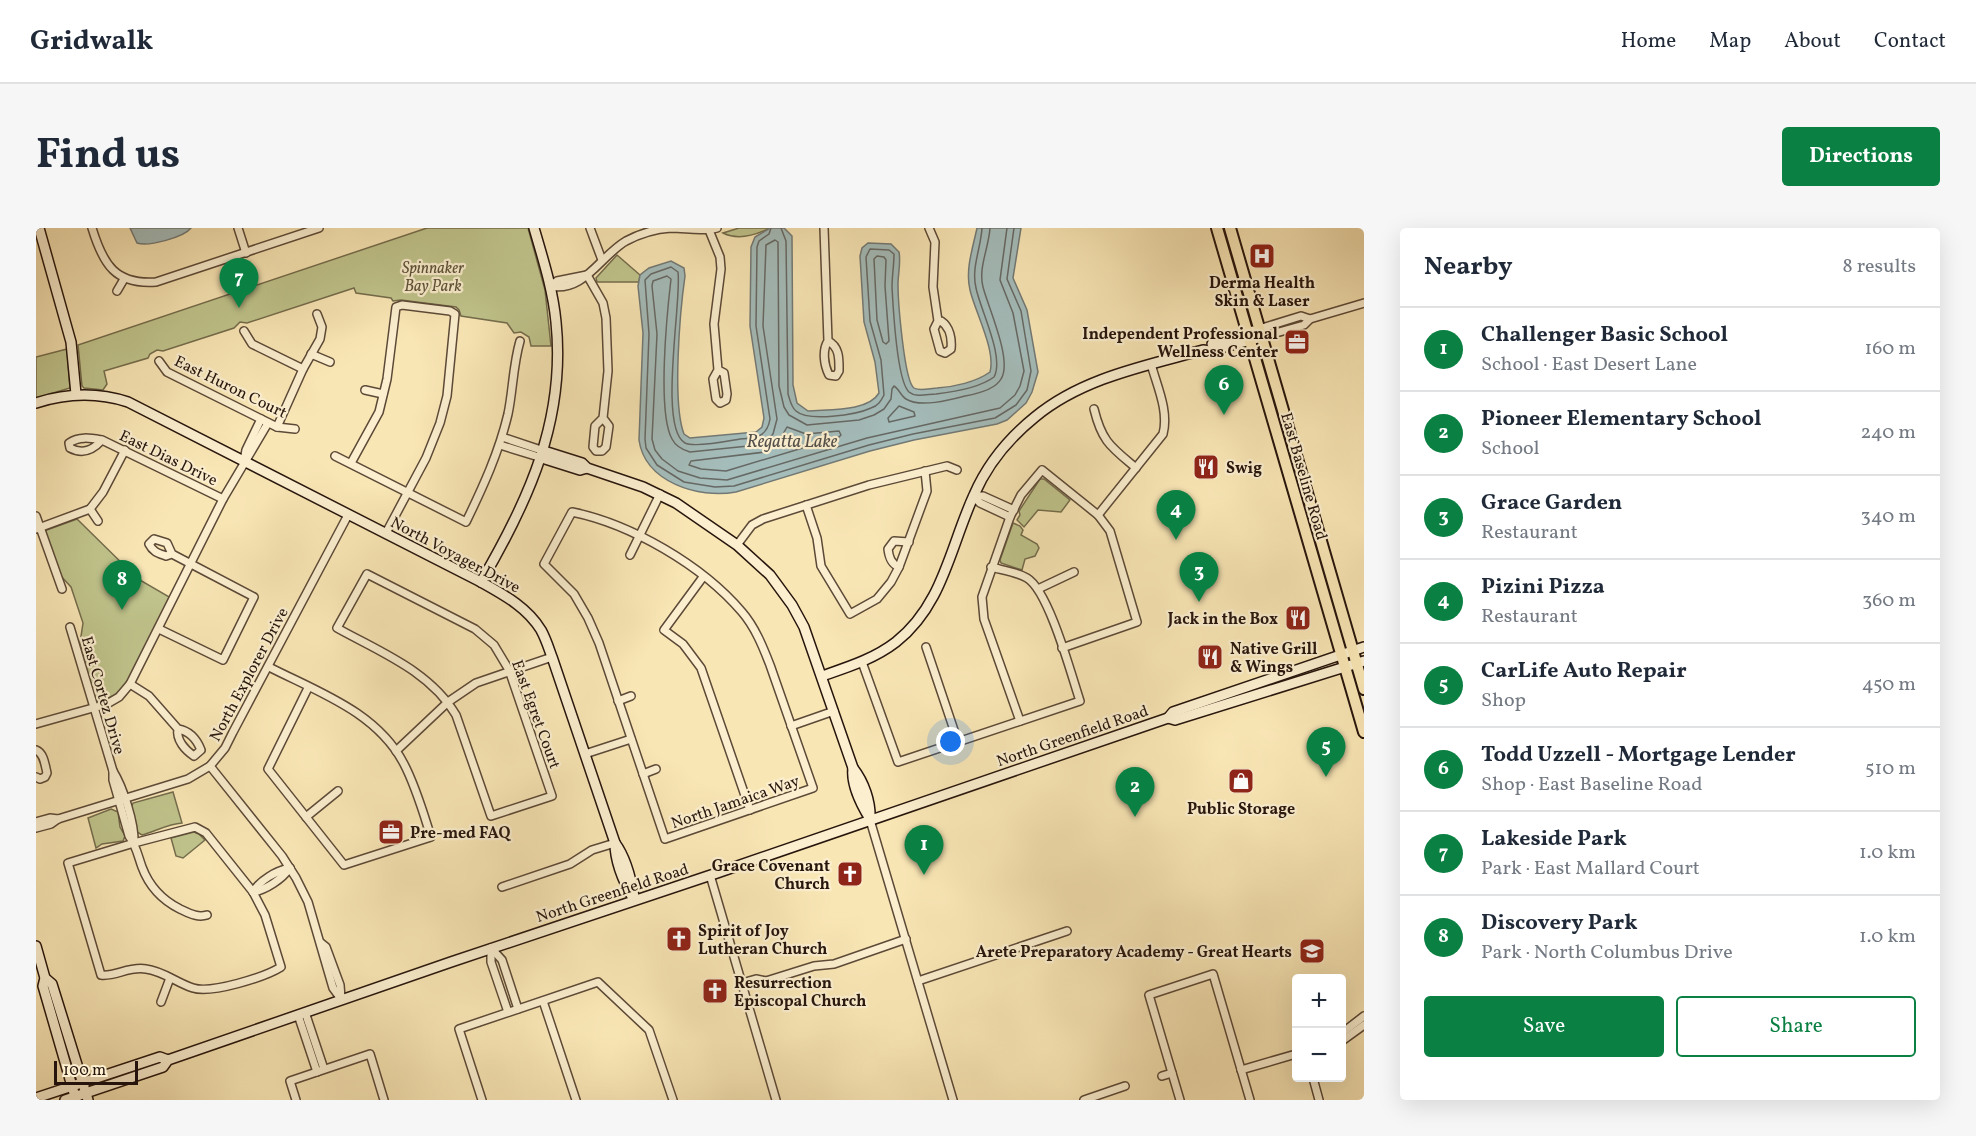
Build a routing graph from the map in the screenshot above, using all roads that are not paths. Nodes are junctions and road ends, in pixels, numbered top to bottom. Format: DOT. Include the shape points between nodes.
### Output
graph roads {
  1 [pos="39,228"];
  2 [pos="92,228"];
  3 [pos="238,228"];
  4 [pos="319,228"];
  5 [pos="534,228"];
  6 [pos="590,228"];
  7 [pos="669,228"];
  8 [pos="824,228"];
  9 [pos="929,228"];
  10 [pos="1218,228"];
  11 [pos="713,229"];
  12 [pos="1232,233"];
  13 [pos="1221,241"];
  14 [pos="246,254"];
  15 [pos="602,260"];
  16 [pos="587,274"];
  17 [pos="124,279"];
  18 [pos="550,286"];
  19 [pos="117,291"];
  20 [pos="1364,303"];
  21 [pos="317,314"];
  22 [pos="938,321"];
  23 [pos="244,331"];
  24 [pos="1261,333"];
  25 [pos="1249,337"];
  26 [pos="520,341"];
  27 [pos="828,341"];
  28 [pos="311,354"];
  29 [pos="159,361"];
  30 [pos="330,362"];
  31 [pos="1151,364"];
  32 [pos="303,369"];
  33 [pos="718,370"];
  34 [pos="365,390"];
  35 [pos="76,394"];
  36 [pos="383,394"];
  37 [pos="36,403"];
  38 [pos="1094,409"];
  39 [pos="603,418"];
  40 [pos="265,421"];
  41 [pos="276,427"];
  42 [pos="294,429"];
  43 [pos="102,440"];
  44 [pos="501,441"];
  45 [pos="125,450"];
  46 [pos="542,454"];
  47 [pos="334,456"];
  48 [pos="244,462"];
  49 [pos="351,463"];
  50 [pos="1136,468"];
  51 [pos="957,470"];
  52 [pos="925,471"];
  53 [pos="1301,473"];
  54 [pos="1290,478"];
  55 [pos="407,492"];
  56 [pos="660,494"];
  57 [pos="973,496"];
  58 [pos="223,499"];
  59 [pos="806,505"];
  60 [pos="90,509"];
  61 [pos="1012,513"];
  62 [pos="348,514"];
  63 [pos="1098,515"];
  64 [pos="36,516"];
  65 [pos="98,521"];
  66 [pos="38,528"];
  67 [pos="386,533"];
  68 [pos="639,536"];
  69 [pos="909,542"];
  70 [pos="737,545"];
  71 [pos="172,554"];
  72 [pos="630,555"];
  73 [pos="191,563"];
  74 [pos="899,567"];
  75 [pos="991,567"];
  76 [pos="1074,572"];
  77 [pos="703,577"];
  78 [pos="481,582"];
  79 [pos="62,589"];
  80 [pos="1038,589"];
  81 [pos="70,627"];
  82 [pos="159,629"];
  83 [pos="926,647"];
  84 [pos="1062,648"];
  85 [pos="1359,649"];
  86 [pos="1342,654"];
  87 [pos="552,657"];
  88 [pos="862,662"];
  89 [pos="1360,662"];
  90 [pos="268,667"];
  91 [pos="1345,667"];
  92 [pos="509,670"];
  93 [pos="822,676"];
  94 [pos="130,684"];
  95 [pos="1247,686"];
  96 [pos="308,687"];
  97 [pos="1364,689"];
  98 [pos="1253,695"];
  99 [pos="631,696"];
  100 [pos="618,701"];
  101 [pos="448,702"];
  102 [pos="1207,705"];
  103 [pos="94,707"];
  104 [pos="834,711"];
  105 [pos="1020,721"];
  106 [pos="36,724"];
  107 [pos="791,726"];
  108 [pos="178,729"];
  109 [pos="1364,732"];
  110 [pos="631,739"];
  111 [pos="958,742"];
  112 [pos="36,750"];
  113 [pos="396,751"];
  114 [pos="585,754"];
  115 [pos="210,766"];
  116 [pos="656,770"];
  117 [pos="643,774"];
  118 [pos="36,777"];
  119 [pos="338,791"];
  120 [pos="122,801"];
  121 [pos="750,810"];
  122 [pos="306,817"];
  123 [pos="58,819"];
  124 [pos="870,820"];
  125 [pos="36,822"];
  126 [pos="36,828"];
  127 [pos="134,843"];
  128 [pos="615,843"];
  129 [pos="290,868"];
  130 [pos="710,875"];
  131 [pos="502,887"];
  132 [pos="253,892"];
  133 [pos="634,900"];
  134 [pos="207,915"];
  135 [pos="1067,931"];
  136 [pos="906,939"];
  137 [pos="36,945"];
  138 [pos="491,948"];
  139 [pos="170,978"];
  140 [pos="918,981"];
  141 [pos="742,983"];
  142 [pos="341,999"];
  143 [pos="543,1001"];
  144 [pos="161,1002"];
  145 [pos="518,1009"];
  146 [pos="508,1012"];
  147 [pos="301,1014"];
  148 [pos="1364,1016"];
  149 [pos="1364,1025"];
  150 [pos="1346,1029"];
  151 [pos="1346,1038"];
  152 [pos="1292,1055"];
  153 [pos="168,1060"];
  154 [pos="1241,1070"];
  155 [pos="321,1071"];
  156 [pos="1172,1073"];
  157 [pos="1162,1076"];
  158 [pos="1314,1082"];
  159 [pos="77,1085"];
  160 [pos="1125,1086"];
  161 [pos="81,1097"];
  162 [pos="36,1098"];
  163 [pos="66,1100"];
  164 [pos="296,1100"];
  165 [pos="384,1100"];
  166 [pos="482,1100"];
  167 [pos="576,1100"];
  168 [pos="673,1100"];
  169 [pos="776,1100"];
  170 [pos="953,1100"];
  171 [pos="1084,1100"];
  172 [pos="1180,1100"];
  173 [pos="1250,1100"];
  174 [pos="1319,1100"];
  1 -- 35 [label="street" via="70,336"];
  2 -- 17 [label="street" via="109,267"];
  3 -- 14 [label="street"];
  4 -- 14 [label="street"];
  5 -- 18 [label="street"];
  6 -- 15 [label="street"];
  7 -- 11 [label="street"];
  7 -- 15 [label="street" via="627,241"];
  8 -- 27 [label="street"];
  9 -- 22 [label="street" via="935,242 933,287"];
  10 -- 13 [label="main road, East Baseline Road"];
  11 -- 33 [label="street" via="721,269 714,324"];
  12 -- 13 [label="main road"];
  12 -- 24 [label="main road, East Baseline Road"];
  13 -- 25 [label="main road, East Baseline Road"];
  14 -- 17 [label="street" via="156,282"];
  15 -- 16 [label="street"];
  16 -- 18 [label="street" via="575,284"];
  16 -- 39 [label="street" via="603,303 606,318 608,371"];
  17 -- 19 [label="street"];
  18 -- 46 [label="street" via="556,322 557,372"];
  20 -- 24 [label="street" via="1310,319 1304,325"];
  21 -- 28 [label="street" via="322,327"];
  23 -- 32 [label="street" via="252,344"];
  24 -- 25 [label="street"];
  24 -- 53 [label="main road, East Baseline Road"];
  25 -- 31 [label="street"];
  25 -- 54 [label="main road, East Baseline Road"];
  26 -- 44 [label="street"];
  28 -- 30 [label="street"];
  28 -- 32 [label="street"];
  29 -- 40 [label="street, East Huron Court" via="167,372"];
  31 -- 50 [label="street" via="1165,427"];
  31 -- 57 [label="street" via="1094,382 1043,411 1006,446"];
  32 -- 41 [label="street"];
  34 -- 36 [label="street"];
  35 -- 37 [label="street"];
  35 -- 48 [label="street, North Voyager Drive" via="128,402"];
  36 -- 49 [label="street" via="379,412"];
  36 -- 55 [label="street" via="396,307 455,314 444,405 426,458"];
  38 -- 50 [label="street" via="1106,441"];
  40 -- 41 [label="street, East Huron Court"];
  40 -- 48 [label="street" via="246,450"];
  41 -- 42 [label="street, East Huron Court"];
  43 -- 45 [label="street, East Dias Drive"];
  44 -- 46 [label="street"];
  44 -- 55 [label="street" via="466,522"];
  45 -- 58 [label="street, East Dias Drive"];
  45 -- 60 [label="street"];
  46 -- 56 [label="street"];
  46 -- 78 [label="street" via="522,504"];
  47 -- 49 [label="street"];
  48 -- 58 [label="street"];
  48 -- 62 [label="street, North Voyager Drive"];
  49 -- 55 [label="street"];
  50 -- 63 [label="street"];
  51 -- 52 [label="street" via="946,466"];
  52 -- 59 [label="street"];
  52 -- 69 [label="street" via="927,491"];
  53 -- 54 [label="main road"];
  53 -- 85 [label="main road, East Baseline Road"];
  54 -- 86 [label="main road, East Baseline Road"];
  55 -- 67 [label="street"];
  56 -- 68 [label="street"];
  56 -- 70 [label="street"];
  57 -- 61 [label="street"];
  57 -- 88 [label="street" via="942,582 928,607 895,643"];
  58 -- 73 [label="street"];
  59 -- 70 [label="street" via="752,525"];
  59 -- 74 [label="street" via="821,566 850,614 877,599"];
  60 -- 65 [label="street"];
  60 -- 66 [label="street"];
  61 -- 63 [label="street" via="1042,470"];
  61 -- 75 [label="street"];
  62 -- 67 [label="street, North Voyager Drive"];
  62 -- 90 [label="street, North Explorer Drive"];
  63 -- 84 [label="street" via="1110,531 1137,622"];
  64 -- 66 [label="street"];
  66 -- 79 [label="street"];
  67 -- 78 [label="street, North Voyager Drive"];
  68 -- 72 [label="street"];
  68 -- 77 [label="street"];
  68 -- 100 [label="street" via="572,512 544,564 574,594 588,618"];
  69 -- 74 [label="street"];
  69 -- 74 [label="street" via="894,541 888,549 891,561"];
  70 -- 93 [label="street" via="770,575 792,605"];
  71 -- 73 [label="street"];
  73 -- 82 [label="street"];
  73 -- 82 [label="street" via="254,597 223,660"];
  75 -- 80 [label="street" via="1026,577"];
  75 -- 105 [label="street" via="982,597 984,619"];
  76 -- 80 [label="street"];
  77 -- 107 [label="street" via="729,598 753,628"];
  77 -- 121 [label="street" via="664,630 683,644 701,668"];
  78 -- 87 [label="street, North Voyager Drive" via="517,603 529,615"];
  80 -- 84 [label="street"];
  81 -- 103 [label="street, East Cortez Drive"];
  82 -- 94 [label="street"];
  83 -- 111 [label="street"];
  84 -- 105 [label="street" via="1080,700"];
  85 -- 86 [label="street, North Greenfield Road"];
  85 -- 89 [label="main road, East Baseline Road"];
  86 -- 91 [label="main road, East Baseline Road"];
  86 -- 95 [label="street, North Greenfield Road"];
  87 -- 92 [label="street"];
  87 -- 114 [label="street, North Voyager Drive"];
  88 -- 93 [label="street"];
  88 -- 111 [label="street" via="898,762"];
  89 -- 91 [label="street, North Greenfield Road"];
  89 -- 97 [label="main road, East Baseline Road"];
  90 -- 96 [label="street"];
  90 -- 115 [label="street, North Explorer Drive" via="225,748"];
  91 -- 98 [label="street, North Greenfield Road"];
  91 -- 109 [label="main road, East Baseline Road"];
  92 -- 101 [label="street" via="476,683"];
  92 -- 101 [label="street, East Egret Court" via="552,796 491,816"];
  92 -- 101 [label="street, East Egret Court" via="494,645 475,629 367,573 337,628 419,673"];
  93 -- 104 [label="street"];
  94 -- 103 [label="street" via="119,697"];
  94 -- 108 [label="street" via="149,696"];
  95 -- 98 [label="street"];
  95 -- 102 [label="street, North Greenfield Road"];
  96 -- 113 [label="street" via="375,726"];
  96 -- 122 [label="street" via="268,769"];
  98 -- 102 [label="street, North Greenfield Road"];
  99 -- 100 [label="street"];
  100 -- 110 [label="street"];
  101 -- 113 [label="street"];
  102 -- 124 [label="street, North Greenfield Road" via="1175,720 1168,718"];
  103 -- 106 [label="street"];
  103 -- 120 [label="street, East Cortez Drive"];
  104 -- 107 [label="street"];
  104 -- 124 [label="street" via="871,808"];
  105 -- 111 [label="street"];
  107 -- 121 [label="street, North Jamaica Way" via="813,788"];
  110 -- 114 [label="street"];
  110 -- 117 [label="street"];
  112 -- 118 [label="street" via="47,773 45,777"];
  113 -- 122 [label="street" via="413,781 431,837 344,865"];
  114 -- 128 [label="street, North Voyager Drive"];
  115 -- 120 [label="street, North Explorer Drive" via="189,779"];
  115 -- 129 [label="street"];
  116 -- 117 [label="street"];
  117 -- 121 [label="street, North Jamaica Way" via="665,839"];
  119 -- 122 [label="street"];
  120 -- 123 [label="street, North Explorer Drive"];
  120 -- 127 [label="street, East Cortez Drive"];
  123 -- 125 [label="street, North Explorer Drive"];
  123 -- 126 [label="street, North Explorer Drive"];
  124 -- 130 [label="street, North Greenfield Road"];
  124 -- 136 [label="street"];
  127 -- 132 [label="street" via="199,828"];
  127 -- 134 [label="street, East Cortez Drive" via="144,873 156,891 187,912"];
  127 -- 139 [label="street" via="68,863 101,975 142,968"];
  128 -- 131 [label="street" via="592,850 570,864"];
  128 -- 133 [label="street, North Voyager Drive" via="622,853"];
  129 -- 132 [label="street"];
  129 -- 142 [label="street" via="326,947"];
  130 -- 133 [label="street, North Greenfield Road"];
  130 -- 141 [label="street"];
  132 -- 139 [label="street" via="265,915 281,967 213,990 194,989"];
  133 -- 138 [label="street, North Greenfield Road"];
  135 -- 140 [label="street"];
  136 -- 140 [label="street"];
  136 -- 141 [label="street" via="834,964"];
  137 -- 159 [label="street" via="45,978 43,986"];
  138 -- 142 [label="street, North Greenfield Road"];
  138 -- 145 [label="street" via="502,960"];
  138 -- 146 [label="street" via="491,962"];
  139 -- 144 [label="street"];
  140 -- 170 [label="street"];
  141 -- 169 [label="street"];
  142 -- 147 [label="street, North Greenfield Road"];
  143 -- 145 [label="street"];
  143 -- 167 [label="street"];
  143 -- 168 [label="street" via="598,982 650,1030"];
  145 -- 146 [label="street"];
  146 -- 166 [label="street" via="459,1029"];
  147 -- 153 [label="street, North Greenfield Road"];
  147 -- 155 [label="street"];
  148 -- 150 [label="street"];
  149 -- 151 [label="street"];
  152 -- 154 [label="street"];
  153 -- 159 [label="street, North Greenfield Road" via="160,1057"];
  153 -- 161 [label="street, North Greenfield Road" via="163,1067"];
  154 -- 156 [label="street" via="1213,974 1149,995"];
  154 -- 173 [label="street"];
  155 -- 164 [label="street" via="290,1081"];
  155 -- 165 [label="street" via="370,1054"];
  156 -- 157 [label="street"];
  156 -- 172 [label="street"];
  158 -- 174 [label="street"];
  159 -- 161 [label="street"];
  159 -- 162 [label="street, North Greenfield Road"];
  160 -- 171 [label="street"];
  161 -- 163 [label="street, North Greenfield Road"];
}
